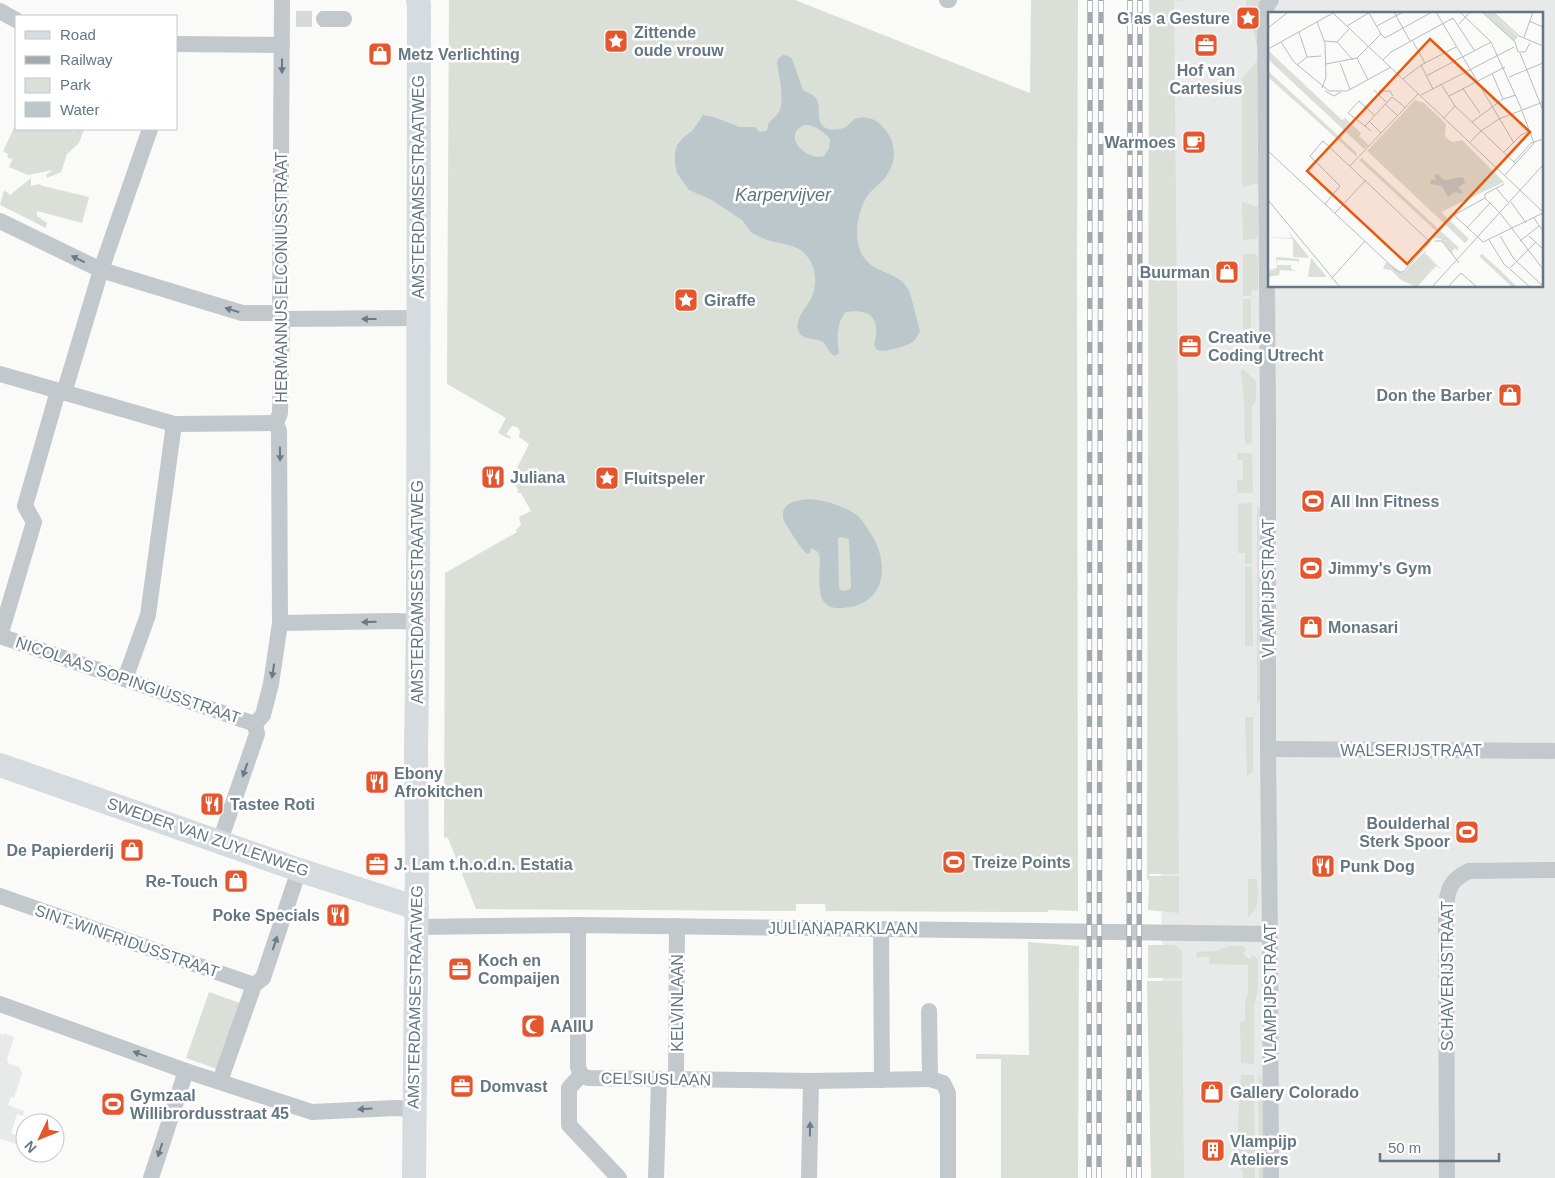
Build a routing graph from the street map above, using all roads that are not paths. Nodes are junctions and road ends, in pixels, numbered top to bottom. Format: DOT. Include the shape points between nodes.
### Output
graph roads {
  1 [pos="282,0"];
  2 [pos="1271,0"];
  3 [pos="420,2"];
  4 [pos="0,11"];
  5 [pos="15,19"];
  6 [pos="324,19"];
  7 [pos="344,19"];
  8 [pos="178,44"];
  9 [pos="282,45"];
  10 [pos="150,130"];
  11 [pos="0,221"];
  12 [pos="100,270"];
  13 [pos="281,316"];
  14 [pos="418,318"];
  15 [pos="0,374"];
  16 [pos="60,392"];
  17 [pos="276,423"];
  18 [pos="174,424"];
  19 [pos="418,622"];
  20 [pos="280,623"];
  21 [pos="0,636"];
  22 [pos="125,679"];
  23 [pos="255,724"];
  24 [pos="1268,750"];
  25 [pos="1555,751"];
  26 [pos="0,765"];
  27 [pos="220,841"];
  28 [pos="299,870"];
  29 [pos="1555,870"];
  30 [pos="0,896"];
  31 [pos="417,918"];
  32 [pos="578,925"];
  33 [pos="677,926"];
  34 [pos="881,929"];
  35 [pos="1270,934"];
  36 [pos="254,985"];
  37 [pos="0,1004"];
  38 [pos="930,1012"];
  39 [pos="186,1071"];
  40 [pos="581,1075"];
  41 [pos="659,1080"];
  42 [pos="676,1080"];
  43 [pos="882,1080"];
  44 [pos="930,1080"];
  45 [pos="220,1081"];
  46 [pos="811,1081"];
  47 [pos="414,1109"];
  48 [pos="151,1178"];
  49 [pos="414,1178"];
  50 [pos="619,1178"];
  51 [pos="656,1178"];
  52 [pos="809,1178"];
  53 [pos="948,1178"];
  54 [pos="1270,1178"];
  55 [pos="1447,1178"];
  1 -- 9 [label="street, HERMANNUS ELCONIUSSTRAAT" via="289,19"];
  2 -- 24 [label="street, VLAMPIJPSTRAAT" via="1265,15"];
  3 -- 14 [label="main road, AMSTERDAMSESTRAATWEG"];
  4 -- 5 [label="street"];
  6 -- 7 [label="street"];
  8 -- 9 [label="street"];
  9 -- 13 [label="street, HERMANNUS ELCONIUSSTRAAT, one-way"];
  10 -- 12 [label="street"];
  12 -- 11 [label="street, one-way"];
  13 -- 12 [label="street, one-way" via="242,313"];
  12 -- 16 [label="street"];
  14 -- 13 [label="street, one-way"];
  13 -- 17 [label="street, HERMANNUS ELCONIUSSTRAAT" via="280,412"];
  14 -- 19 [label="main road, AMSTERDAMSESTRAATWEG"];
  15 -- 16 [label="street"];
  16 -- 18 [label="street"];
  16 -- 21 [label="street" via="25,506 34,522"];
  17 -- 18 [label="street"];
  17 -- 20 [label="street, HERMANNUS ELCONIUSSTRAAT, one-way" via="280,431"];
  18 -- 22 [label="street" via="148,615"];
  19 -- 20 [label="street, one-way"];
  19 -- 31 [label="main road, AMSTERDAMSESTRAATWEG"];
  20 -- 23 [label="street, HERMANNUS ELCONIUSSTRAAT, one-way" via="271,684 263,715"];
  21 -- 22 [label="street, NICOLAAS SOPINGIUSSTRAAT"];
  22 -- 23 [label="street, NICOLAAS SOPINGIUSSTRAAT"];
  23 -- 27 [label="street, HERMANNUS ELCONIUSSTRAAT, one-way" via="257,734"];
  24 -- 25 [label="street, WALSERIJSTRAAT"];
  24 -- 35 [label="street, VLAMPIJPSTRAAT"];
  26 -- 27 [label="main road, SWEDER VAN ZUYLENWEG"];
  27 -- 28 [label="main road, SWEDER VAN ZUYLENWEG"];
  28 -- 31 [label="main road, SWEDER VAN ZUYLENWEG"];
  36 -- 28 [label="street, one-way" via="263,978"];
  29 -- 55 [label="street, SCHAVERIJSTRAAT" via="1469,871 1460,875 1448,888"];
  30 -- 36 [label="street, SINT-WINFRIDUSSTRAAT"];
  31 -- 32 [label="street, JULIANAPARKLAAN"];
  31 -- 47 [label="main road, AMSTERDAMSESTRAATWEG"];
  32 -- 33 [label="street, JULIANAPARKLAAN"];
  32 -- 40 [label="street, CELSIUSLAAN" via="578,1067"];
  33 -- 34 [label="street, JULIANAPARKLAAN"];
  33 -- 42 [label="street, KELVINLAAN"];
  34 -- 35 [label="street, JULIANAPARKLAAN"];
  34 -- 43 [label="street"];
  35 -- 54 [label="street, VLAMPIJPSTRAAT"];
  36 -- 45 [label="street"];
  39 -- 37 [label="street, one-way"];
  38 -- 44 [label="street"];
  39 -- 45 [label="street"];
  39 -- 48 [label="street, one-way"];
  40 -- 41 [label="street, CELSIUSLAAN" via="588,1078"];
  40 -- 50 [label="street" via="569,1088 569,1125"];
  41 -- 42 [label="street, CELSIUSLAAN"];
  41 -- 51 [label="street"];
  42 -- 46 [label="street, CELSIUSLAAN"];
  43 -- 44 [label="street, CELSIUSLAAN"];
  43 -- 46 [label="street, CELSIUSLAAN"];
  44 -- 53 [label="street" via="943,1083 948,1093"];
  47 -- 45 [label="street, one-way" via="312,1112"];
  52 -- 46 [label="street, one-way"];
  47 -- 49 [label="main road, AMSTERDAMSESTRAATWEG"];
}
